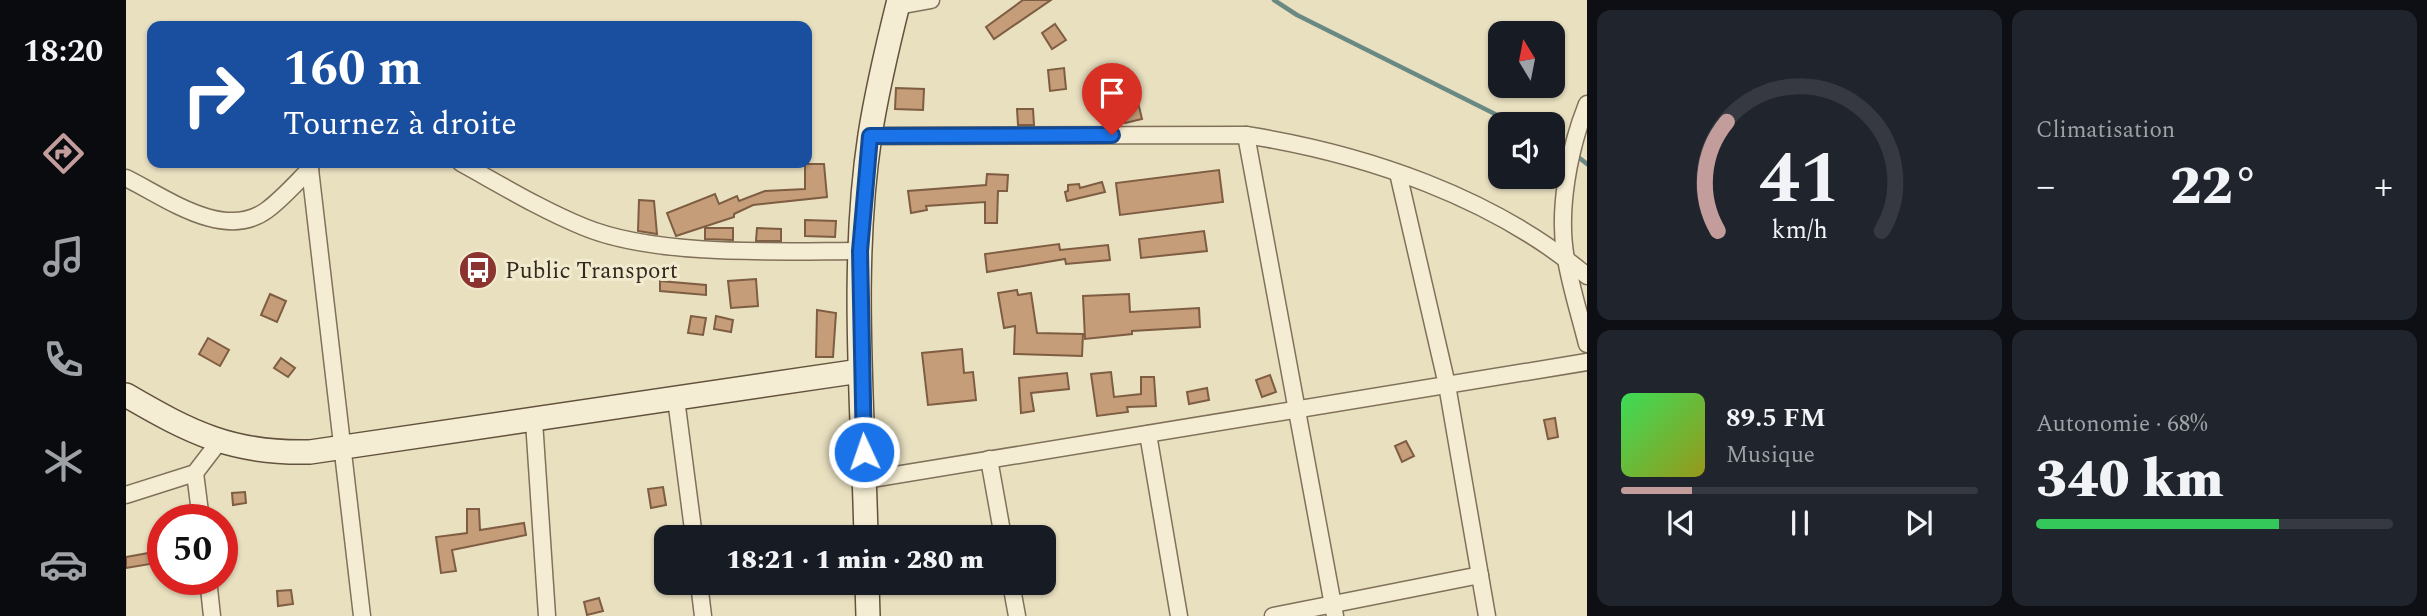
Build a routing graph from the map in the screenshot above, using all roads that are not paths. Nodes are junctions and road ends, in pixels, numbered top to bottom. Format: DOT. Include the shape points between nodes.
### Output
graph roads {
  1 [pos="931,0"];
  2 [pos="898,3"];
  3 [pos="1587,104"];
  4 [pos="1246,135"];
  5 [pos="870,136"];
  6 [pos="309,168"];
  7 [pos="311,168"];
  8 [pos="471,168"];
  9 [pos="1398,173"];
  10 [pos="126,178"];
  11 [pos="860,251"];
  12 [pos="1566,258"];
  13 [pos="1587,276"];
  14 [pos="1587,344"];
  15 [pos="1587,362"];
  16 [pos="860,371"];
  17 [pos="1447,385"];
  18 [pos="126,395"];
  19 [pos="676,399"];
  20 [pos="1299,409"];
  21 [pos="534,421"];
  22 [pos="1148,434"];
  23 [pos="218,443"];
  24 [pos="343,449"];
  25 [pos="989,459"];
  26 [pos="195,473"];
  27 [pos="865,480"];
  28 [pos="126,495"];
  29 [pos="199,504"];
  30 [pos="692,525"];
  31 [pos="866,525"];
  32 [pos="1001,525"];
  33 [pos="1480,575"];
  34 [pos="210,595"];
  35 [pos="700,595"];
  36 [pos="867,595"];
  37 [pos="1013,595"];
  38 [pos="1334,610"];
  39 [pos="212,616"];
  40 [pos="362,616"];
  41 [pos="547,616"];
  42 [pos="703,616"];
  43 [pos="868,616"];
  44 [pos="1017,616"];
  45 [pos="1179,616"];
  46 [pos="1273,616"];
  47 [pos="1487,616"];
  1 -- 2 [label="street"];
  2 -- 5 [label="main road"];
  3 -- 12 [label="street" via="1564,204"];
  4 -- 5 [label="street"];
  4 -- 9 [label="street" via="1296,143"];
  4 -- 20 [label="street"];
  5 -- 11 [label="main road"];
  6 -- 10 [label="street" via="265,212 236,221 212,220"];
  7 -- 24 [label="street"];
  8 -- 11 [label="street" via="586,228 651,244 755,251"];
  9 -- 12 [label="street" via="1490,211"];
  9 -- 17 [label="street"];
  11 -- 16 [label="main road"];
  12 -- 13 [label="street"];
  12 -- 14 [label="street"];
  15 -- 17 [label="street"];
  16 -- 19 [label="main road"];
  16 -- 27 [label="main road"];
  17 -- 20 [label="street"];
  17 -- 33 [label="street"];
  18 -- 23 [label="main road"];
  19 -- 21 [label="main road"];
  19 -- 30 [label="street"];
  20 -- 22 [label="street"];
  20 -- 38 [label="street"];
  21 -- 24 [label="main road"];
  21 -- 41 [label="street"];
  22 -- 25 [label="street"];
  22 -- 45 [label="street"];
  23 -- 24 [label="main road" via="278,453"];
  23 -- 26 [label="street"];
  24 -- 40 [label="street"];
  25 -- 27 [label="street"];
  25 -- 32 [label="street"];
  26 -- 28 [label="street"];
  26 -- 29 [label="street"];
  27 -- 31 [label="main road"];
  33 -- 38 [label="street"];
  33 -- 47 [label="street"];
  34 -- 39 [label="street"];
  35 -- 42 [label="street"];
  36 -- 43 [label="main road"];
  37 -- 44 [label="street"];
  38 -- 46 [label="street"];
}
